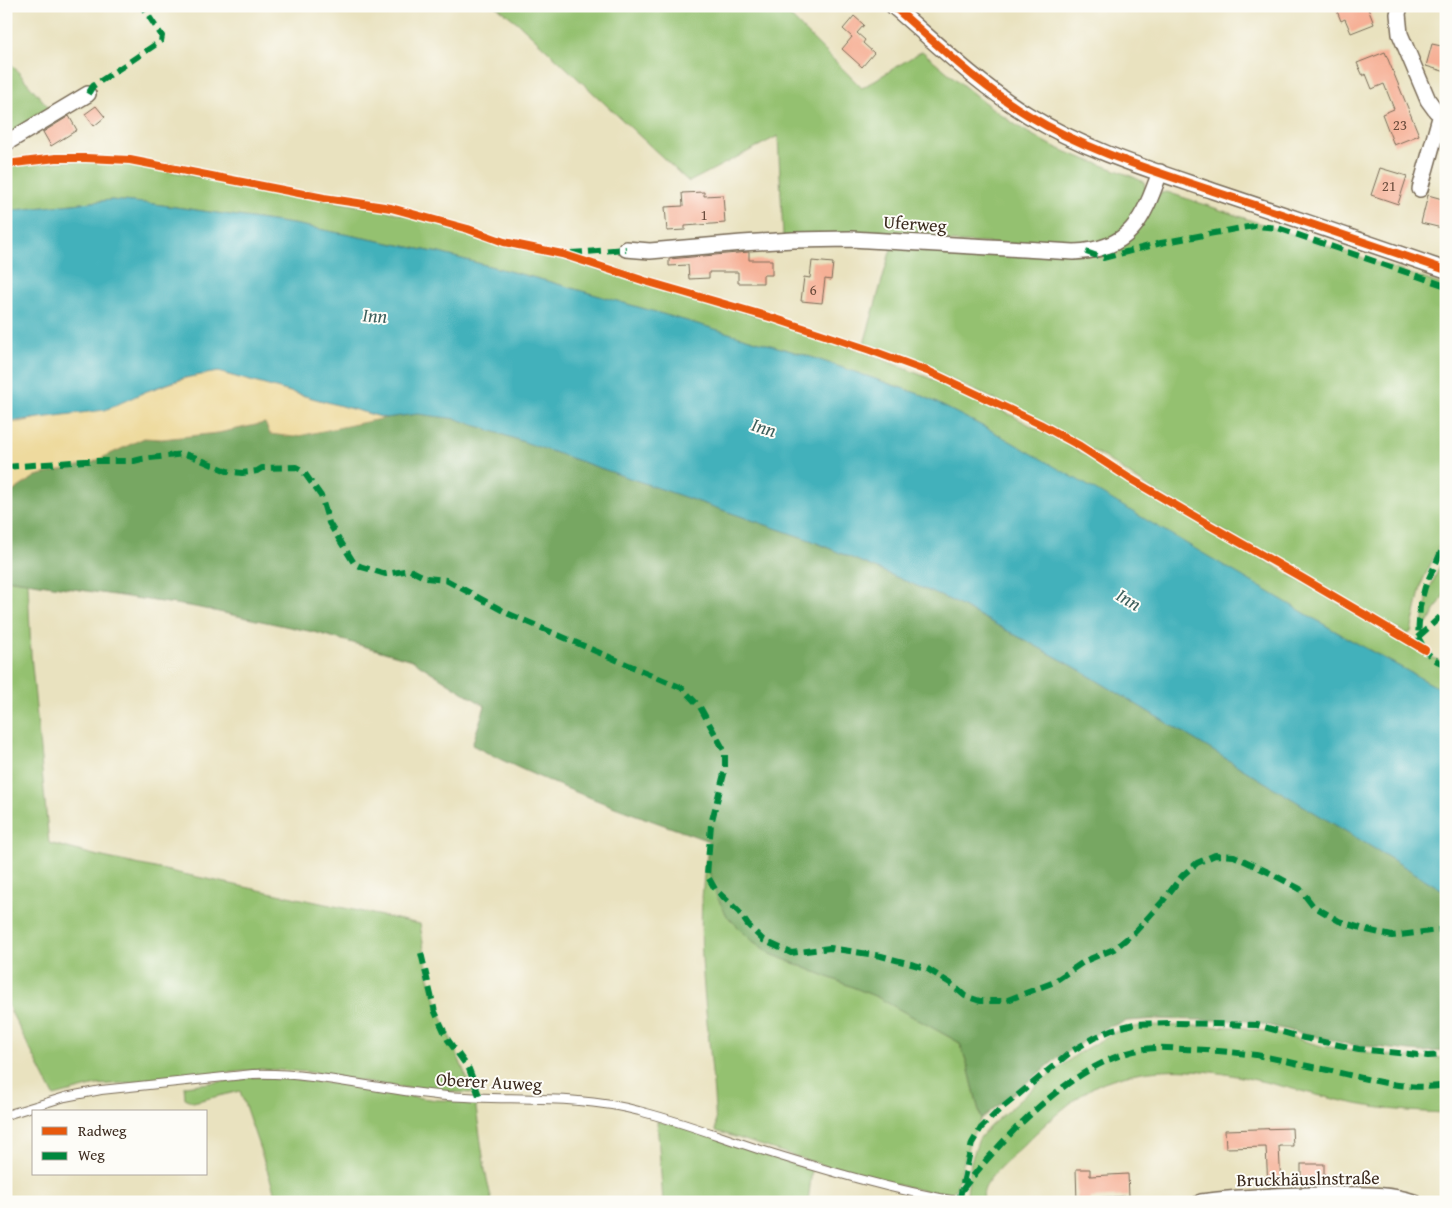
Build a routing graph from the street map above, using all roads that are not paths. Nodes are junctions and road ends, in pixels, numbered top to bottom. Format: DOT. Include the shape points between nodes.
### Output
graph roads {
  1 [pos="893,6"];
  2 [pos="1400,6"];
  3 [pos="88,94"];
  4 [pos="1443,115"];
  5 [pos="7,140"];
  6 [pos="1160,172"];
  7 [pos="1420,189"];
  8 [pos="626,248"];
  9 [pos="1446,270"];
  10 [pos="6,1115"];
  11 [pos="1241,1200"];
  12 [pos="962,1202"];
  13 [pos="1201,1202"];
  14 [pos="1414,1202"];
  1 -- 6 [label="street" via="999,97 1029,116 1088,146"];
  2 -- 4 [label="street" via="1400,34 1428,100"];
  3 -- 5 [label="street"];
  4 -- 7 [label="street"];
  6 -- 8 [label="street, Uferweg" via="1143,214 1132,231 1113,244 1096,250 1074,252 851,239 784,240 650,251"];
  6 -- 9 [label="street"];
  10 -- 12 [label="lane, Oberer Auweg" via="101,1090 277,1073 448,1096 578,1100 637,1110 861,1180"];
  11 -- 13 [label="street, Bruckhäuslnstraße"];
  11 -- 14 [label="street, Bruckhäuslnstraße" via="1294,1195 1370,1194"];
}
